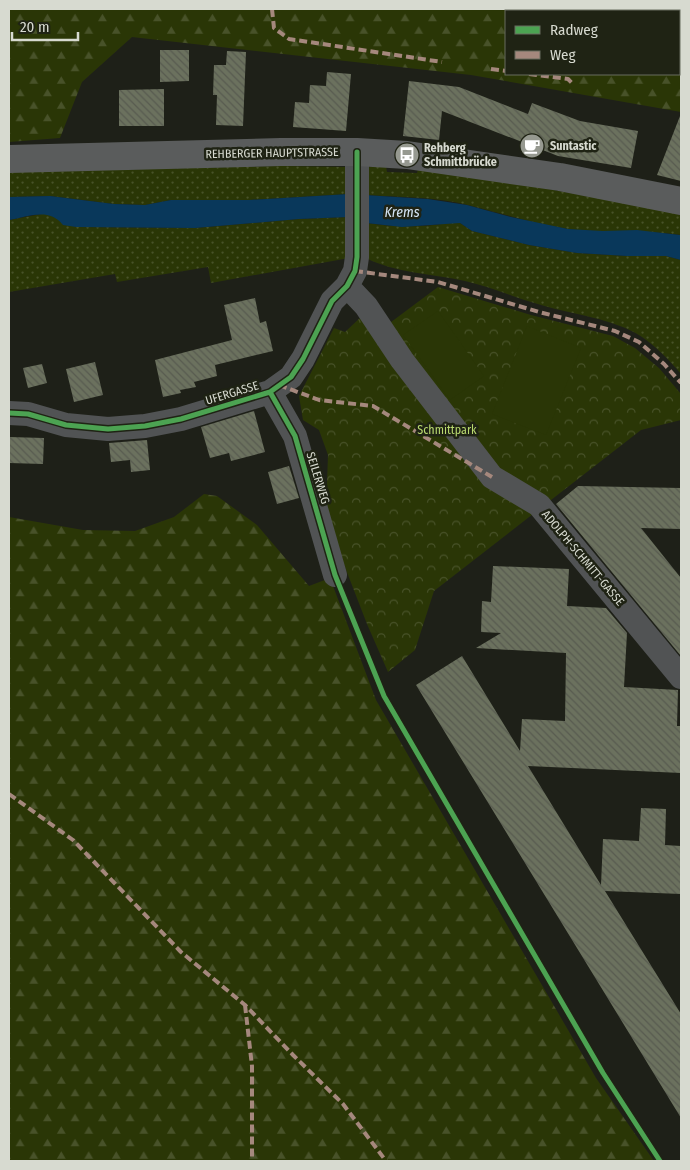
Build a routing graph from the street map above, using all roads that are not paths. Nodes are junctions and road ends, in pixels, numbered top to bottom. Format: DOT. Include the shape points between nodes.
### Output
graph roads {
  1 [pos="9,159"];
  2 [pos="357,160"];
  3 [pos="681,201"];
  4 [pos="347,286"];
  5 [pos="270,392"];
  6 [pos="9,413"];
  7 [pos="335,575"];
  8 [pos="681,677"];
  1 -- 2 [label="main road, REHBERGER HAUPTSTRASSE" via="281,152"];
  2 -- 3 [label="main road, REHBERGER HAUPTSTRASSE" via="407,155 560,176"];
  2 -- 4 [label="street, UFERGASSE" via="358,257"];
  4 -- 5 [label="street, UFERGASSE" via="332,302 291,377"];
  4 -- 8 [label="street, ADOLPH-SCHMITT-GASSE" via="366,306 402,360 492,477 539,505"];
  5 -- 6 [label="street, UFERGASSE" via="181,419 145,426 66,425 28,414"];
  5 -- 7 [label="street, SEILERWEG" via="294,436"];
}
